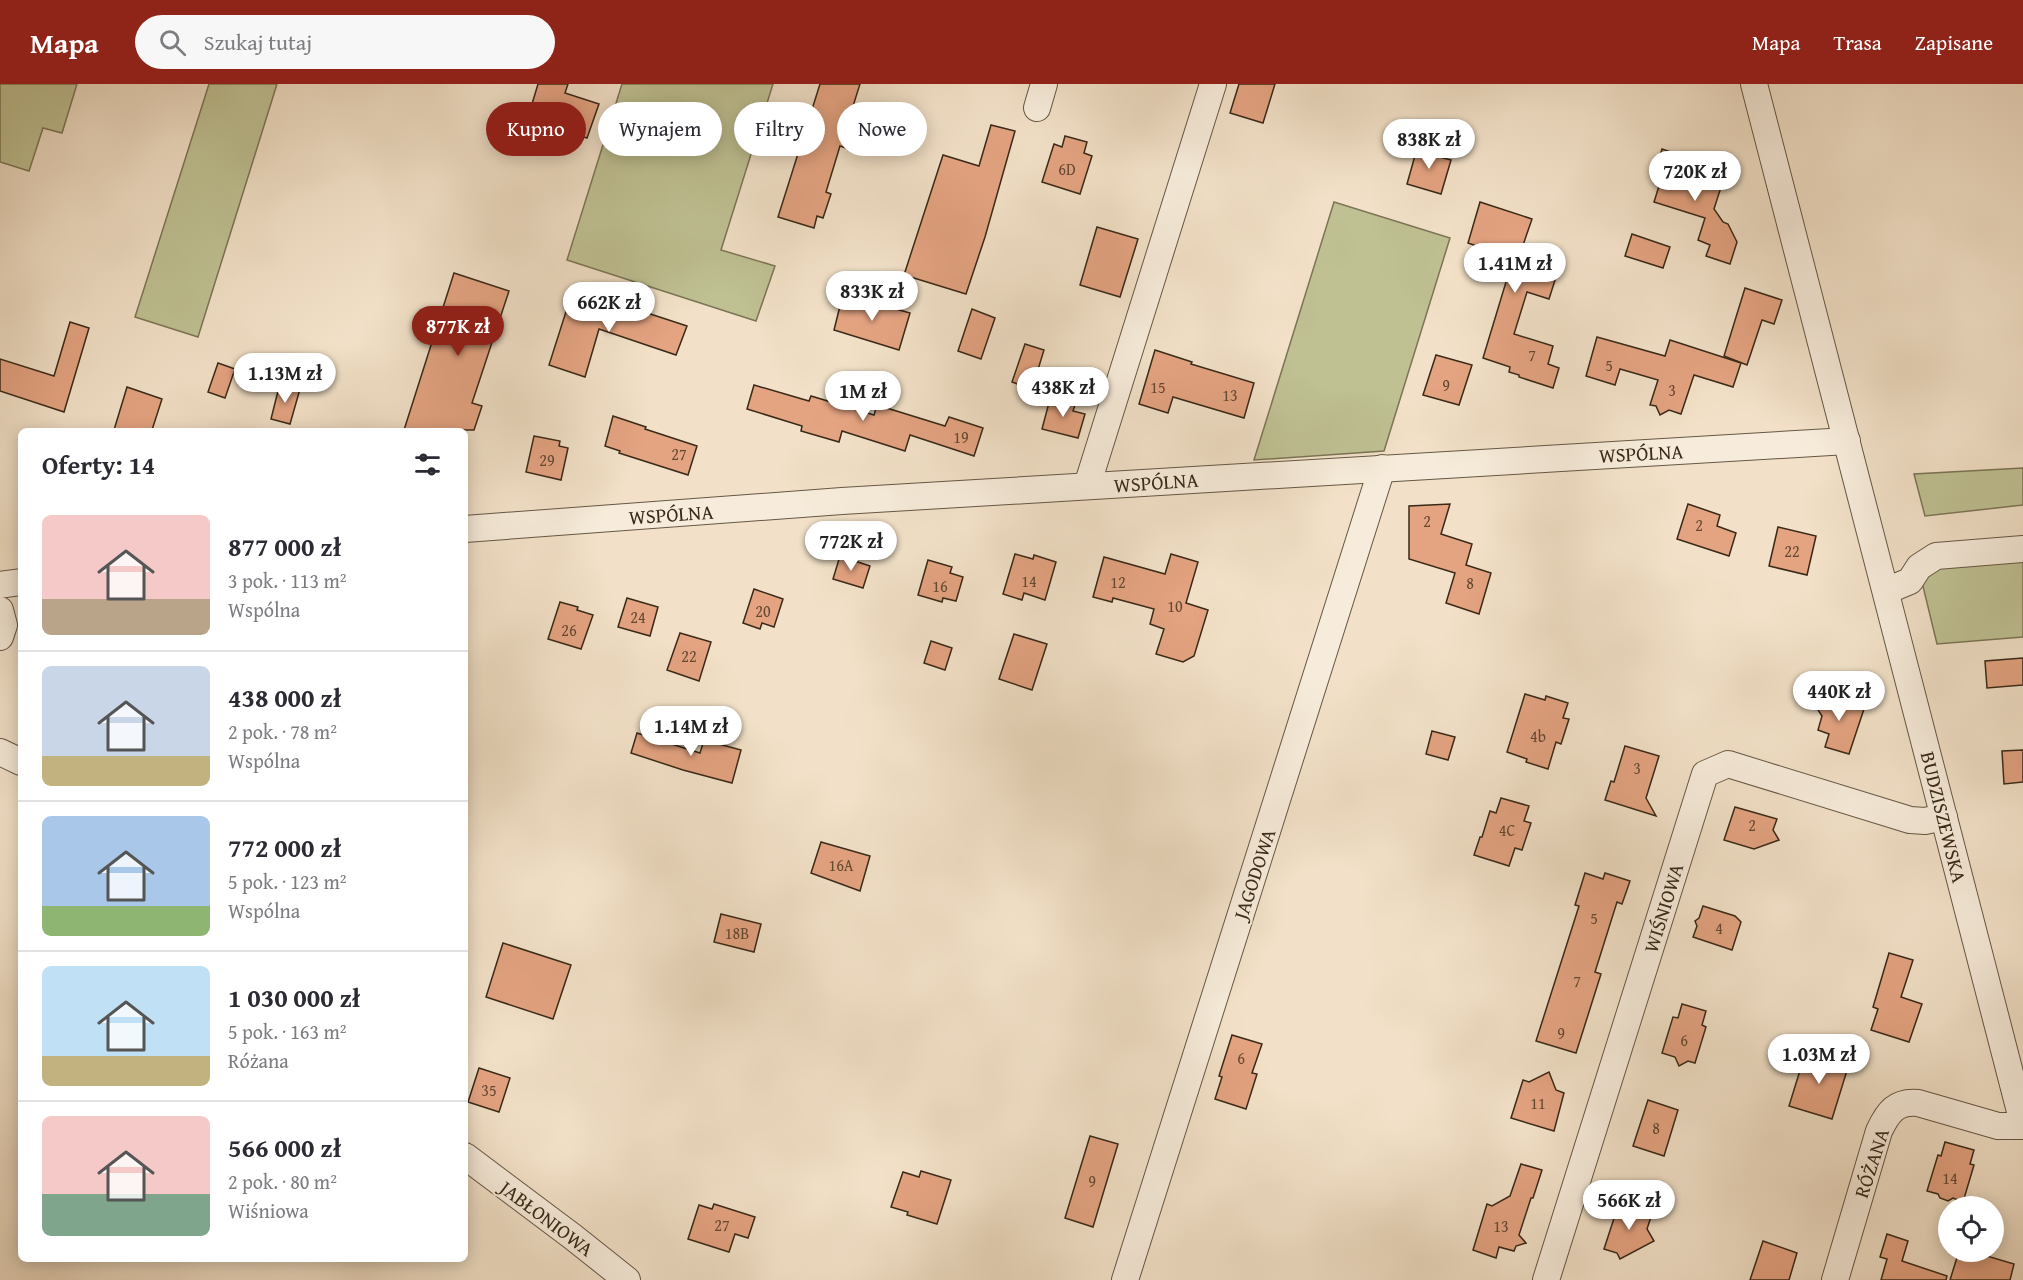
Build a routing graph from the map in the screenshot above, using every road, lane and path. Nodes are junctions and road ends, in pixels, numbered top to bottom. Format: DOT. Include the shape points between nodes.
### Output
graph roads {
  1 [pos="1213,84"];
  2 [pos="1754,84"];
  3 [pos="1847,441"];
  4 [pos="1382,468"];
  5 [pos="1087,486"];
  6 [pos="468,529"];
  7 [pos="2023,549"];
  8 [pos="18,582"];
  9 [pos="0,585"];
  10 [pos="1886,591"];
  11 [pos="0,610"];
  12 [pos="0,638"];
  13 [pos="0,752"];
  14 [pos="18,761"];
  15 [pos="1944,818"];
  16 [pos="2023,1125"];
  17 [pos="468,1158"];
  18 [pos="627,1280"];
  19 [pos="1125,1280"];
  20 [pos="1546,1280"];
  21 [pos="1835,1280"];
  1 -- 5 [label="street"];
  2 -- 3 [label="street, BUDZISZEWSKA"];
  3 -- 4 [label="street, WSPÓLNA"];
  3 -- 10 [label="street, BUDZISZEWSKA"];
  4 -- 5 [label="street, WSPÓLNA"];
  4 -- 19 [label="street, JAGODOWA"];
  5 -- 6 [label="street, WSPÓLNA"];
  7 -- 10 [label="street" via="1936,556 1919,567 1910,581"];
  8 -- 9 [label="street"];
  10 -- 15 [label="street, BUDZISZEWSKA"];
  11 -- 12 [label="street" via="4,625"];
  13 -- 14 [label="street"];
  15 -- 16 [label="street, BUDZISZEWSKA"];
  15 -- 20 [label="street, WIŚNIOWA" via="1910,820 1728,764 1705,774"];
  16 -- 21 [label="street, RÓŻANA" via="1998,1126 1906,1102 1887,1115"];
  17 -- 18 [label="street, JABŁONIOWA"];
}
